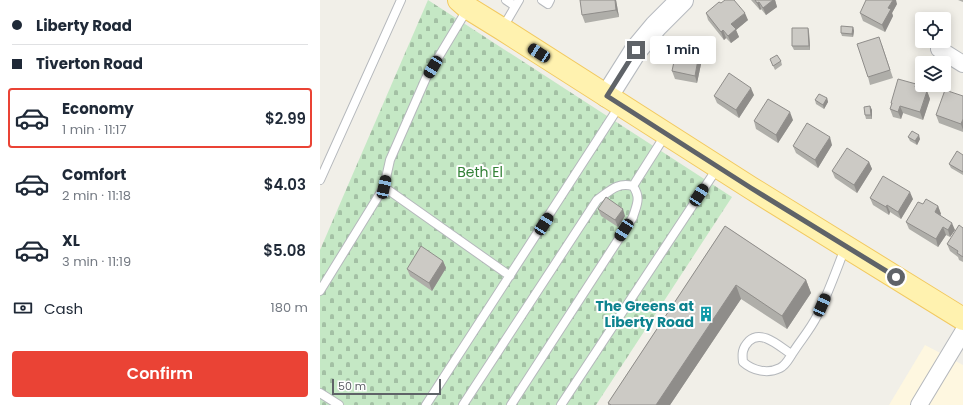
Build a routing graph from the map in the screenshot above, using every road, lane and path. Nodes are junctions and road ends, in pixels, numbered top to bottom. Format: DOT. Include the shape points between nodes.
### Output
graph roads {
  1 [pos="401,0"];
  2 [pos="506,0"];
  3 [pos="542,0"];
  4 [pos="550,0"];
  5 [pos="682,0"];
  6 [pos="517,3"];
  7 [pos="464,4"];
  8 [pos="502,29"];
  9 [pos="939,49"];
  10 [pos="963,64"];
  11 [pos="614,101"];
  12 [pos="666,134"];
  13 [pos="718,167"];
  14 [pos="320,180"];
  15 [pos="633,186"];
  16 [pos="384,187"];
  17 [pos="846,246"];
  18 [pos="510,276"];
  19 [pos="320,291"];
  20 [pos="963,319"];
  21 [pos="963,332"];
  22 [pos="791,354"];
  23 [pos="320,392"];
  24 [pos="339,405"];
  25 [pos="426,405"];
  26 [pos="463,405"];
  27 [pos="511,405"];
  28 [pos="561,405"];
  29 [pos="919,405"];
  1 -- 14 [label="lane"];
  2 -- 6 [label="lane"];
  3 -- 4 [label="lane" via="548,4"];
  5 -- 11 [label="street" via="636,50"];
  6 -- 8 [label="lane"];
  7 -- 8 [label="main road"];
  7 -- 16 [label="lane" via="426,78 390,160"];
  8 -- 11 [label="main road"];
  9 -- 10 [label="street"];
  11 -- 12 [label="main road"];
  11 -- 18 [label="lane"];
  12 -- 13 [label="main road"];
  12 -- 15 [label="lane"];
  13 -- 17 [label="main road"];
  13 -- 28 [label="lane"];
  15 -- 26 [label="lane" via="624,184 597,200"];
  15 -- 27 [label="lane" via="638,194 633,217"];
  16 -- 18 [label="lane"];
  16 -- 19 [label="lane"];
  17 -- 20 [label="main road"];
  17 -- 22 [label="lane" via="817,317"];
  18 -- 25 [label="lane"];
  21 -- 29 [label="street"];
  22 -- 22 [label="lane" via="759,337 750,340 742,352 743,362 758,371 780,368 788,362"];
  23 -- 24 [label="lane"];
}
